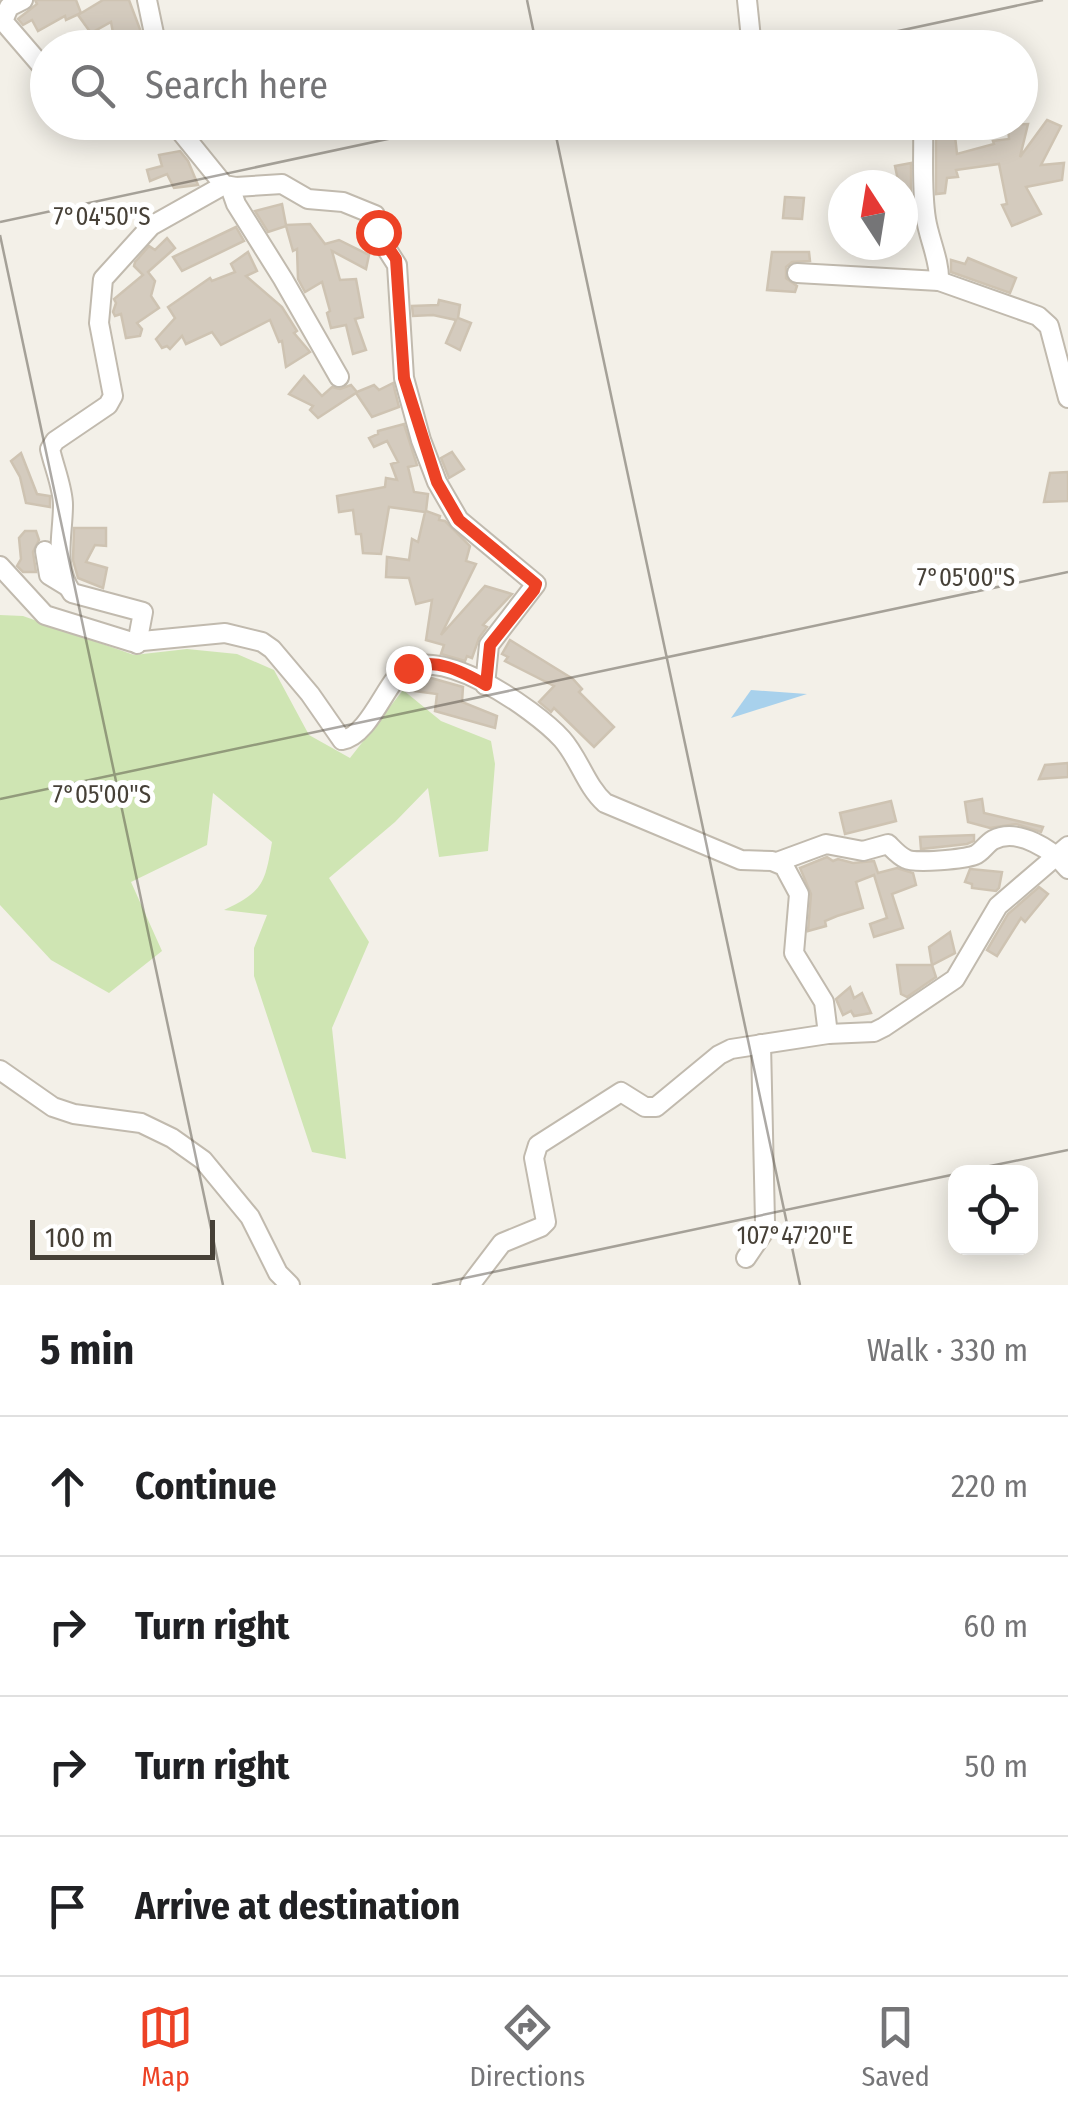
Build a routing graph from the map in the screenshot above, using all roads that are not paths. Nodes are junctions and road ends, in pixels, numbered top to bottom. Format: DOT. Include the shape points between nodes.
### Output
graph roads {
  1 [pos="23,0"];
  2 [pos="148,0"];
  3 [pos="747,0"];
  4 [pos="154,30"];
  5 [pos="750,30"];
  6 [pos="30,53"];
  7 [pos="188,140"];
  8 [pos="923,140"];
  9 [pos="227,186"];
  10 [pos="798,273"];
  11 [pos="939,281"];
  12 [pos="338,377"];
  13 [pos="1068,398"];
  14 [pos="46,551"];
  15 [pos="0,566"];
  16 [pos="67,586"];
  17 [pos="138,644"];
  18 [pos="486,685"];
  19 [pos="1065,857"];
  20 [pos="777,862"];
  21 [pos="828,1034"];
  22 [pos="761,1044"];
  23 [pos="0,1070"];
  24 [pos="746,1258"];
  25 [pos="290,1285"];
  26 [pos="470,1285"];
  1 -- 6 [label="street" via="9,7 2,22"];
  2 -- 4 [label="street"];
  3 -- 5 [label="street"];
  7 -- 9 [label="street"];
  8 -- 11 [label="street" via="925,213"];
  9 -- 12 [label="street"];
  9 -- 16 [label="street" via="152,226 103,279 99,323 113,396 50,449 62,500 58,544"];
  9 -- 18 [label="street" via="282,184 308,199 343,202 375,216 380,238 396,259 404,378 437,482 459,520 536,584 490,645"];
  10 -- 11 [label="street"];
  11 -- 13 [label="street" via="1044,319"];
  14 -- 16 [label="street" via="49,575"];
  15 -- 17 [label="street" via="45,615"];
  16 -- 17 [label="street" via="72,593 143,612"];
  17 -- 18 [label="street" via="217,634 262,642 342,740 357,733 399,672 418,664 448,666"];
  18 -- 20 [label="street" via="559,735 605,803 740,860"];
  19 -- 20 [label="street" via="1004,837 972,856 914,862 888,844 863,851 826,844"];
  19 -- 21 [label="street" via="998,906 948,985 874,1032"];
  20 -- 21 [label="street" via="799,894 794,953 824,1002"];
  21 -- 22 [label="street"];
  22 -- 24 [label="street" via="765,1222"];
  22 -- 26 [label="street" via="719,1055 652,1108 616,1093 538,1145 534,1158 546,1222 502,1243"];
  23 -- 25 [label="street" via="53,1107 140,1122 203,1160 250,1216"];
}
